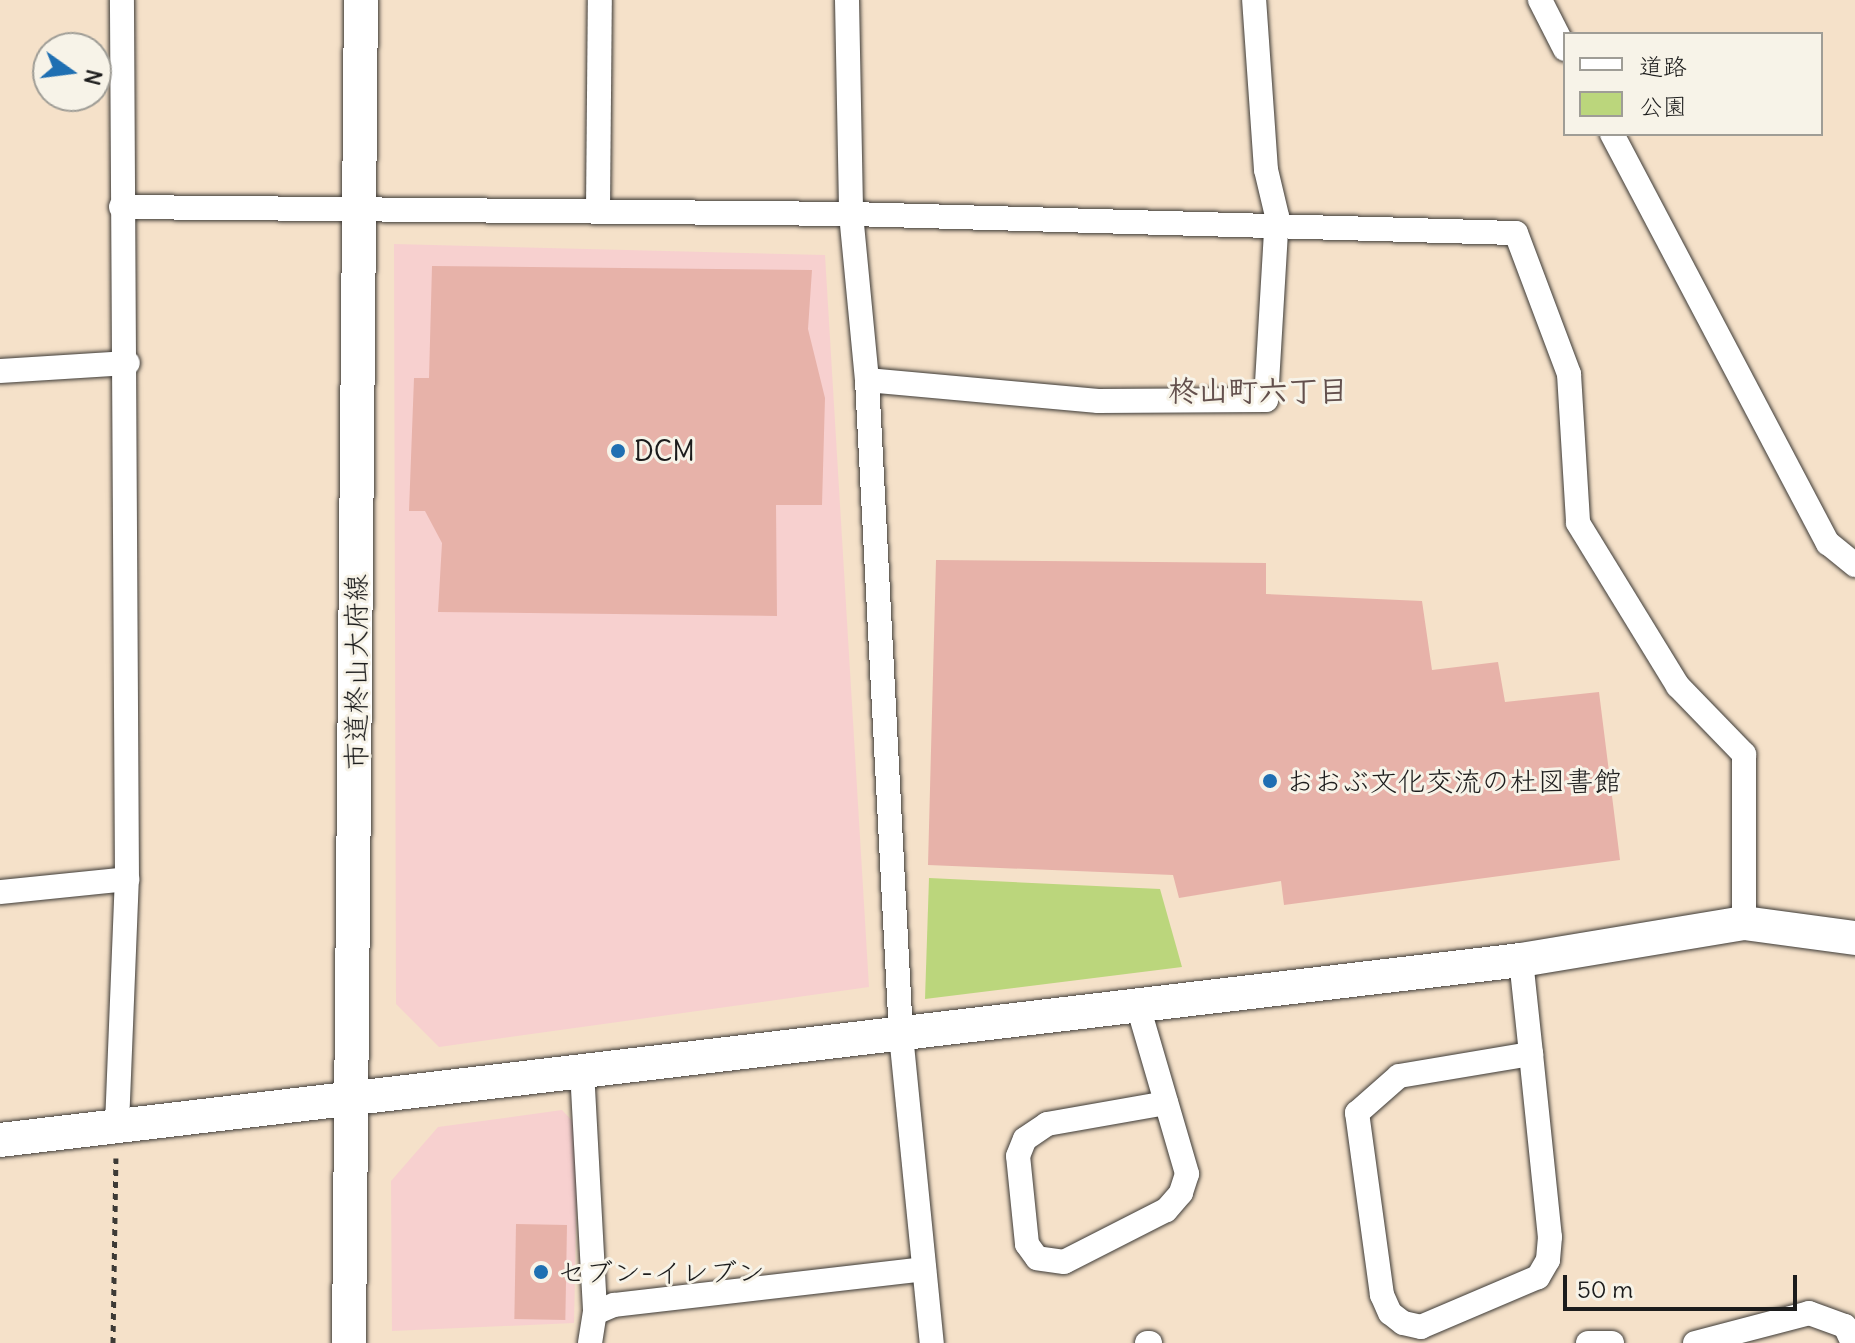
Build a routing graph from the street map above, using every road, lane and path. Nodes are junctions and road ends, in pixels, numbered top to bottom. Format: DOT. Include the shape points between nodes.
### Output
graph roads {
  1 [pos="122,0"];
  2 [pos="361,0"];
  3 [pos="600,0"];
  4 [pos="847,0"];
  5 [pos="1254,0"];
  6 [pos="1540,0"];
  7 [pos="1563,45"];
  8 [pos="1613,136"];
  9 [pos="121,207"];
  10 [pos="598,210"];
  11 [pos="358,212"];
  12 [pos="851,214"];
  13 [pos="1277,222"];
  14 [pos="128,363"];
  15 [pos="0,371"];
  16 [pos="867,380"];
  17 [pos="1855,565"];
  18 [pos="127,879"];
  19 [pos="0,892"];
  20 [pos="1744,923"];
  21 [pos="1855,938"];
  22 [pos="1521,960"];
  23 [pos="1138,1006"];
  24 [pos="901,1035"];
  25 [pos="1531,1054"];
  26 [pos="582,1070"];
  27 [pos="354,1096"];
  28 [pos="1166,1103"];
  29 [pos="117,1125"];
  30 [pos="0,1140"];
  31 [pos="924,1269"];
  32 [pos="595,1313"];
  33 [pos="113,1343"];
  34 [pos="349,1343"];
  35 [pos="590,1343"];
  36 [pos="932,1343"];
  37 [pos="1588,1343"];
  38 [pos="1612,1343"];
  39 [pos="1695,1343"];
  40 [pos="1853,1343"];
  1 -- 9 [label="street"];
  2 -- 11 [label="street, 市道柊山大府線"];
  3 -- 10 [label="street"];
  4 -- 12 [label="street"];
  5 -- 13 [label="street" via="1266,170"];
  6 -- 7 [label="street"];
  8 -- 17 [label="street" via="1828,543"];
  9 -- 11 [label="street"];
  9 -- 14 [label="street"];
  10 -- 11 [label="street"];
  10 -- 12 [label="street"];
  11 -- 27 [label="street, 市道柊山大府線"];
  12 -- 13 [label="street"];
  12 -- 16 [label="street"];
  13 -- 16 [label="street" via="1266,400 1098,401"];
  13 -- 20 [label="street" via="1516,233 1569,374 1578,523 1678,686 1744,754"];
  14 -- 15 [label="street"];
  14 -- 18 [label="street"];
  16 -- 24 [label="street"];
  18 -- 19 [label="street"];
  18 -- 29 [label="street"];
  20 -- 21 [label="street"];
  20 -- 22 [label="street"];
  22 -- 23 [label="street"];
  22 -- 25 [label="street"];
  23 -- 24 [label="street"];
  23 -- 28 [label="street"];
  24 -- 26 [label="street"];
  24 -- 31 [label="street"];
  25 -- 25 [label="street" via="1548,1260 1538,1277 1421,1327 1403,1323 1390,1313 1382,1295 1357,1113 1399,1076"];
  26 -- 27 [label="street"];
  26 -- 32 [label="street"];
  27 -- 29 [label="street"];
  27 -- 34 [label="street, 市道柊山大府線"];
  28 -- 28 [label="street" via="1187,1174 1181,1193 1166,1210 1064,1262 1037,1258 1027,1244 1018,1156 1025,1139 1047,1124"];
  29 -- 30 [label="street"];
  29 -- 33 [label="path"];
  31 -- 32 [label="street" via="614,1305"];
  31 -- 36 [label="street"];
  32 -- 35 [label="street"];
  37 -- 38 [label="street"];
  39 -- 40 [label="street" via="1809,1313 1845,1326"];
}
